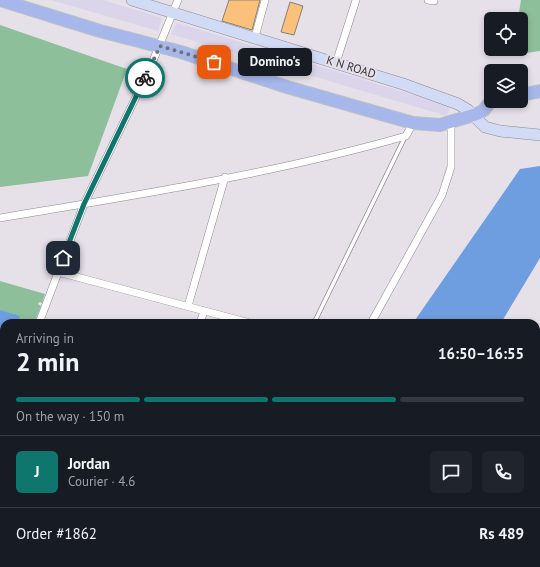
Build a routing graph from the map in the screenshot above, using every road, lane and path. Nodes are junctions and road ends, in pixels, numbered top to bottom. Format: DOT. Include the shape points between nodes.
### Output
graph roads {
  1 [pos="0,0"];
  2 [pos="132,0"];
  3 [pos="178,0"];
  4 [pos="265,0"];
  5 [pos="356,0"];
  6 [pos="173,12"];
  7 [pos="255,37"];
  8 [pos="160,46"];
  9 [pos="336,63"];
  10 [pos="540,91"];
  11 [pos="528,94"];
  12 [pos="486,108"];
  13 [pos="471,112"];
  14 [pos="454,120"];
  15 [pos="413,123"];
  16 [pos="540,135"];
  17 [pos="406,136"];
  18 [pos="225,177"];
  19 [pos="84,204"];
  20 [pos="0,218"];
  21 [pos="58,272"];
  22 [pos="188,306"];
  23 [pos="204,310"];
  24 [pos="40,319"];
  25 [pos="201,319"];
  26 [pos="236,319"];
  27 [pos="316,319"];
  28 [pos="373,319"];
  1 -- 8 [label="main road" via="100,31"];
  2 -- 6 [label="street, K N ROAD"];
  3 -- 6 [label="street"];
  4 -- 7 [label="street"];
  5 -- 9 [label="street"];
  6 -- 7 [label="street, K N ROAD"];
  6 -- 8 [label="street"];
  7 -- 9 [label="street, K N ROAD"];
  8 -- 15 [label="main road" via="287,87"];
  8 -- 19 [label="street"];
  9 -- 13 [label="street, K N ROAD" via="403,84 458,104"];
  10 -- 11 [label="main road"];
  12 -- 13 [label="main road"];
  13 -- 14 [label="main road"];
  13 -- 16 [label="street, K N ROAD" via="485,127"];
  14 -- 15 [label="main road" via="431,126"];
  14 -- 28 [label="street" via="451,167 442,195"];
  15 -- 17 [label="street"];
  17 -- 18 [label="street" via="249,174"];
  17 -- 27 [label="lane"];
  18 -- 19 [label="street"];
  18 -- 22 [label="street"];
  19 -- 20 [label="street"];
  19 -- 21 [label="street"];
  21 -- 22 [label="street"];
  21 -- 24 [label="street"];
  22 -- 23 [label="street"];
  23 -- 25 [label="street"];
  23 -- 26 [label="street"];
}
